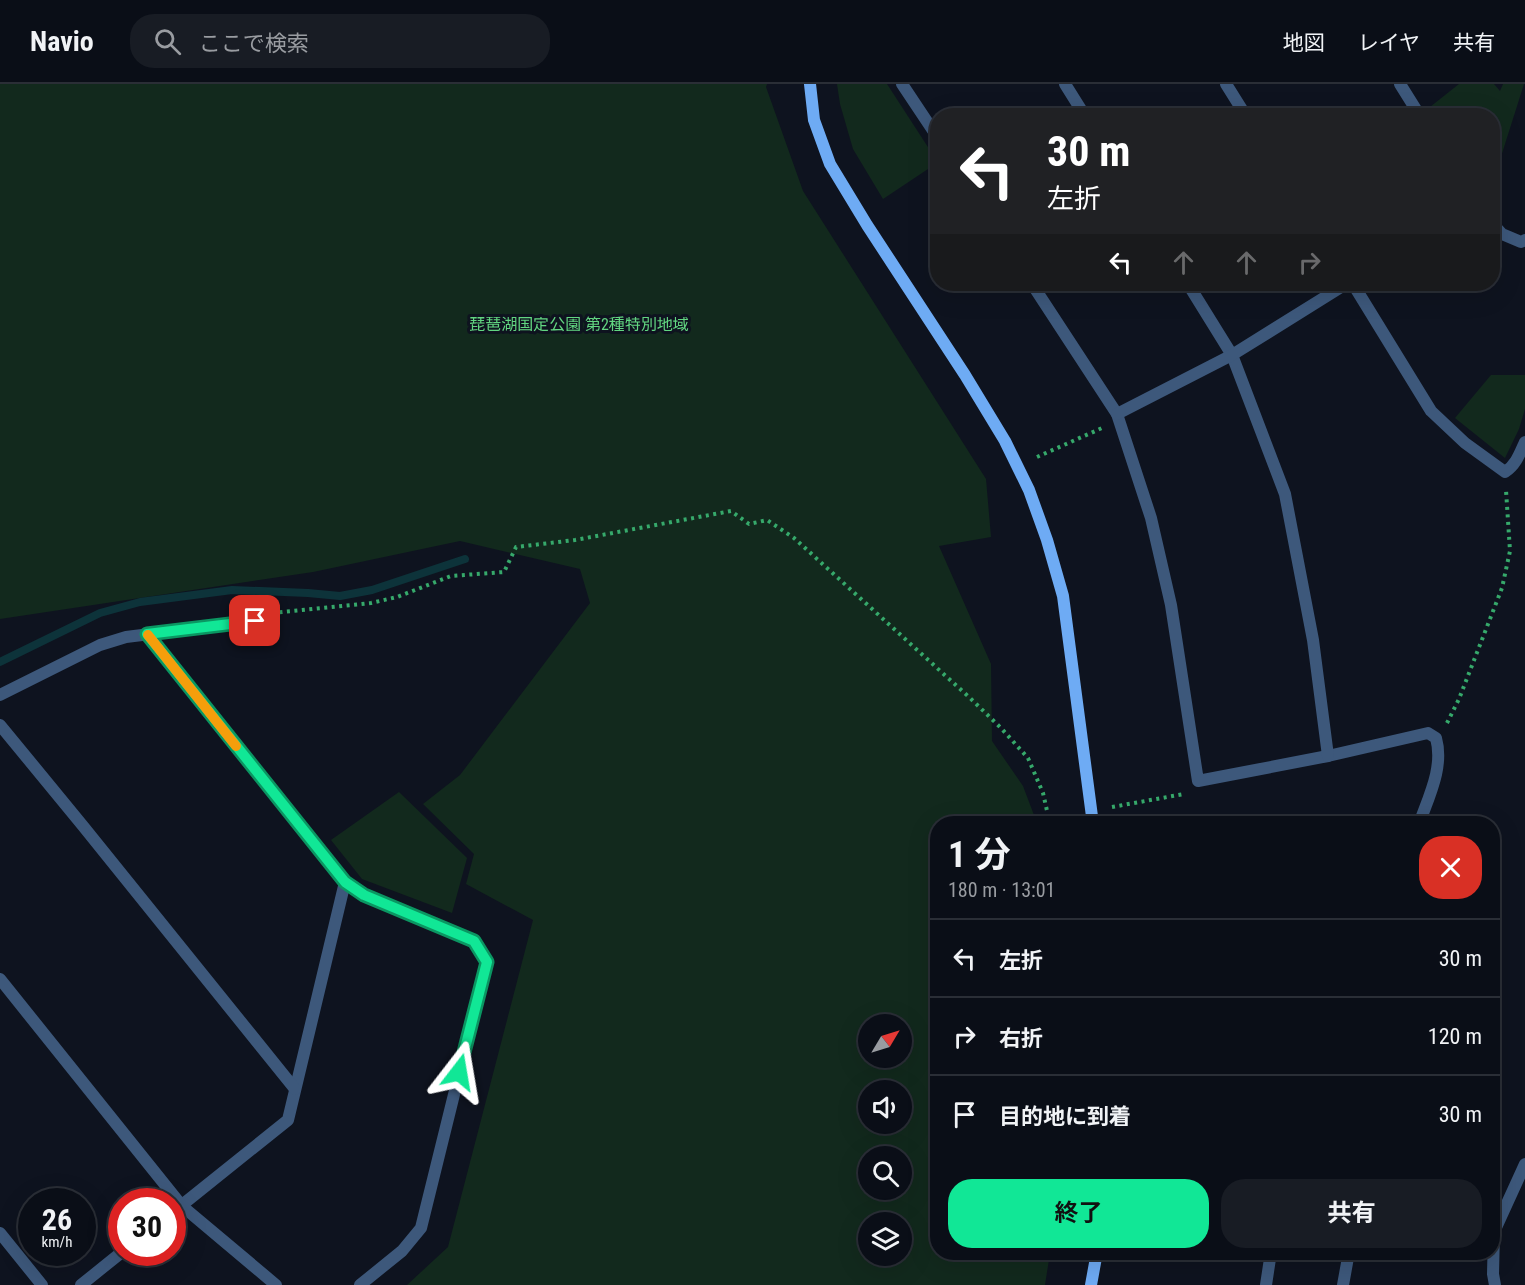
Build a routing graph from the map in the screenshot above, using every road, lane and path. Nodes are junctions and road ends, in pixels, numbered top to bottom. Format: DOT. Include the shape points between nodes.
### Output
graph roads {
  1 [pos="810,84"];
  2 [pos="902,84"];
  3 [pos="1065,84"];
  4 [pos="1226,84"];
  5 [pos="1400,84"];
  6 [pos="1079,108"];
  7 [pos="1241,108"];
  8 [pos="1415,108"];
  9 [pos="930,126"];
  10 [pos="1500,232"];
  11 [pos="1525,240"];
  12 [pos="1037,291"];
  13 [pos="1192,291"];
  14 [pos="1335,291"];
  15 [pos="1357,291"];
  16 [pos="1232,355"];
  17 [pos="1118,417"];
  18 [pos="1525,442"];
  19 [pos="1037,457"];
  20 [pos="1505,472"];
  21 [pos="255,621"];
  22 [pos="147,634"];
  23 [pos="0,695"];
  24 [pos="0,725"];
  25 [pos="1436,738"];
  26 [pos="1328,756"];
  27 [pos="1198,781"];
  28 [pos="1112,807"];
  29 [pos="1048,816"];
  30 [pos="1092,816"];
  31 [pos="1422,816"];
  32 [pos="345,882"];
  33 [pos="0,979"];
  34 [pos="296,1089"];
  35 [pos="1525,1164"];
  36 [pos="161,1188"];
  37 [pos="186,1202"];
  38 [pos="186,1216"];
  39 [pos="1500,1219"];
  40 [pos="0,1233"];
  41 [pos="1096,1260"];
  42 [pos="1270,1260"];
  43 [pos="1348,1260"];
  44 [pos="1493,1260"];
  45 [pos="108,1263"];
  46 [pos="42,1285"];
  47 [pos="81,1285"];
  48 [pos="276,1285"];
  49 [pos="360,1285"];
  50 [pos="1091,1285"];
  51 [pos="1266,1285"];
  52 [pos="1343,1285"];
  53 [pos="1495,1285"];
  1 -- 30 [label="street" via="814,120 830,164 965,375 1029,490 1063,596"];
  2 -- 9 [label="street"];
  3 -- 6 [label="street"];
  4 -- 7 [label="street"];
  5 -- 8 [label="street"];
  10 -- 11 [label="street" via="1521,242"];
  12 -- 17 [label="street"];
  13 -- 16 [label="street"];
  14 -- 16 [label="street"];
  15 -- 20 [label="street" via="1431,411 1465,443"];
  16 -- 17 [label="street"];
  16 -- 26 [label="street" via="1285,494 1314,640"];
  17 -- 19 [label="path"];
  17 -- 27 [label="street" via="1151,518 1171,605"];
  18 -- 20 [label="street"];
  20 -- 25 [label="path" via="1510,551 1502,588 1459,699 1446,727"];
  21 -- 22 [label="street"];
  21 -- 29 [label="path" via="274,611 371,603 451,576 504,572 516,547 731,511 749,524 767,520 794,538 970,698 1028,758"];
  22 -- 23 [label="street" via="100,645"];
  22 -- 32 [label="street"];
  24 -- 34 [label="street"];
  25 -- 26 [label="street" via="1428,734"];
  25 -- 31 [label="street" via="1437,770"];
  26 -- 27 [label="street"];
  27 -- 28 [label="path" via="1183,795"];
  32 -- 34 [label="street"];
  32 -- 49 [label="street" via="364,895 474,941 487,962 421,1228 402,1251"];
  33 -- 36 [label="street"];
  34 -- 37 [label="street" via="288,1120"];
  35 -- 39 [label="street"];
  38 -- 48 [label="street"];
  40 -- 46 [label="street"];
  41 -- 50 [label="street"];
  42 -- 51 [label="street"];
  43 -- 52 [label="street"];
  44 -- 53 [label="street"];
  45 -- 47 [label="street"];
}
